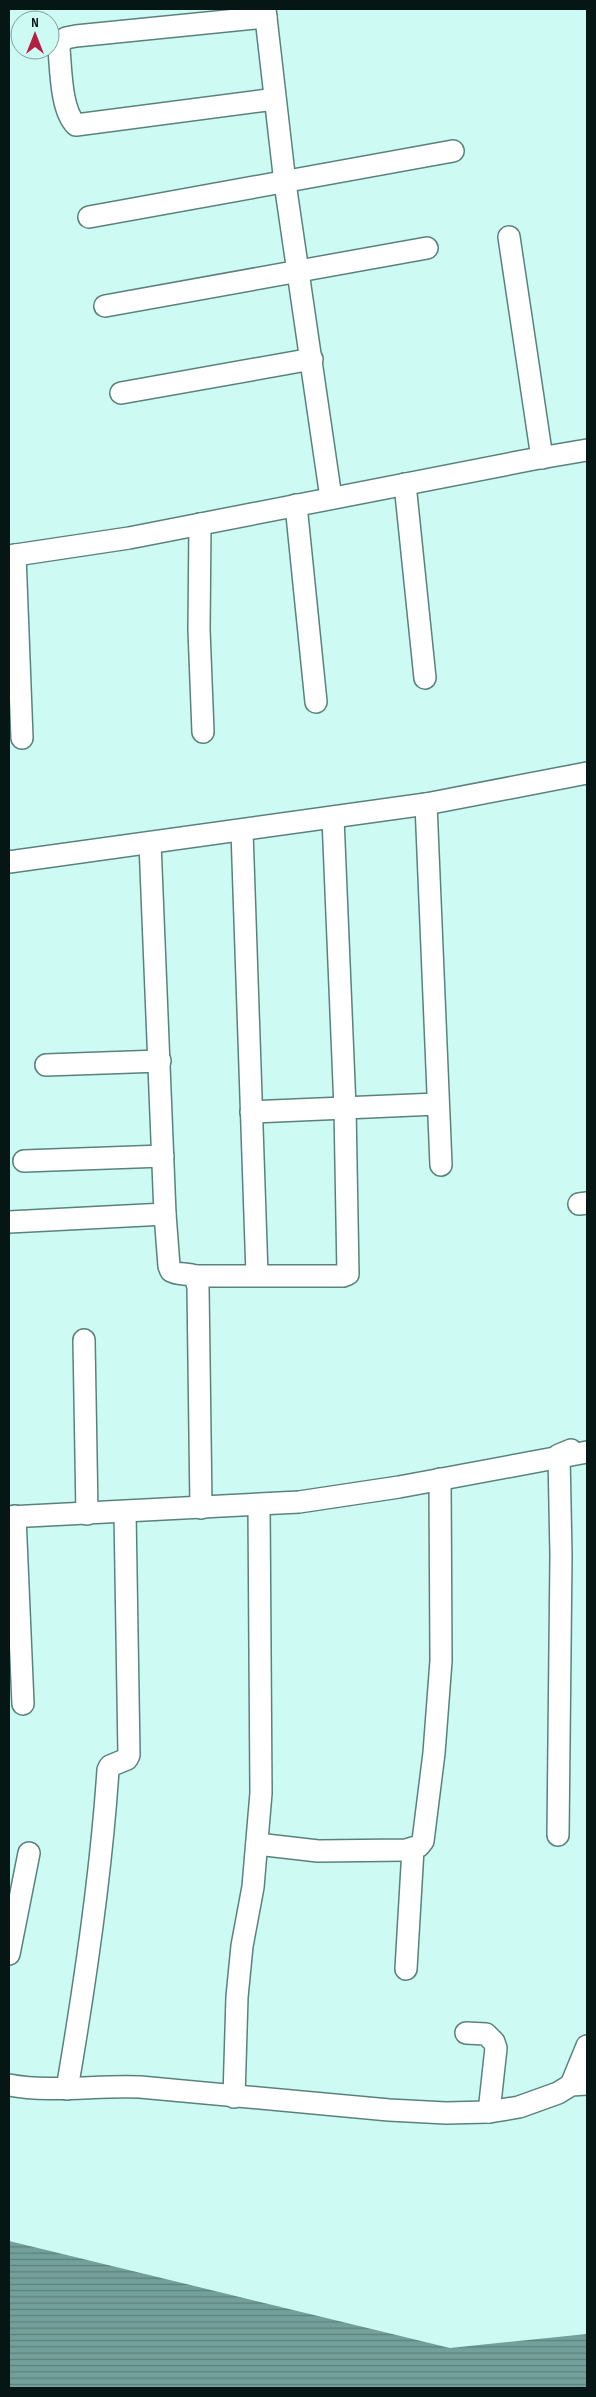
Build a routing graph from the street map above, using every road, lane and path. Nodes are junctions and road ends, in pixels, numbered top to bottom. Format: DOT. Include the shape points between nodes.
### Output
graph roads {
  1 [pos="265,13"];
  2 [pos="275,99"];
  3 [pos="453,152"];
  4 [pos="285,183"];
  5 [pos="89,217"];
  6 [pos="508,237"];
  7 [pos="427,248"];
  8 [pos="299,271"];
  9 [pos="105,306"];
  10 [pos="312,360"];
  11 [pos="121,393"];
  12 [pos="587,450"];
  13 [pos="542,458"];
  14 [pos="405,484"];
  15 [pos="330,498"];
  16 [pos="296,505"];
  17 [pos="200,524"];
  18 [pos="12,555"];
  19 [pos="425,678"];
  20 [pos="316,702"];
  21 [pos="204,732"];
  22 [pos="22,738"];
  23 [pos="587,773"];
  24 [pos="426,804"];
  25 [pos="333,818"];
  26 [pos="242,831"];
  27 [pos="150,843"];
  28 [pos="9,862"];
  29 [pos="160,1061"];
  30 [pos="46,1066"];
  31 [pos="437,1104"];
  32 [pos="345,1108"];
  33 [pos="251,1112"];
  34 [pos="163,1156"];
  35 [pos="24,1161"];
  36 [pos="441,1165"];
  37 [pos="165,1214"];
  38 [pos="9,1222"];
  39 [pos="195,1276"];
  40 [pos="257,1276"];
  41 [pos="84,1340"];
  42 [pos="587,1442"];
  43 [pos="587,1452"];
  44 [pos="559,1455"];
  45 [pos="440,1480"];
  46 [pos="259,1505"];
  47 [pos="200,1508"];
  48 [pos="125,1512"];
  49 [pos="87,1514"];
  50 [pos="12,1517"];
  51 [pos="22,1704"];
  52 [pos="558,1835"];
  53 [pos="257,1844"];
  54 [pos="413,1849"];
  55 [pos="29,1853"];
  56 [pos="9,1954"];
  57 [pos="406,1969"];
  58 [pos="466,2033"];
  59 [pos="587,2046"];
  60 [pos="9,2084"];
  61 [pos="579,2084"];
  62 [pos="67,2089"];
  63 [pos="234,2097"];
  64 [pos="488,2112"];
  1 -- 2 [label="street"];
  1 -- 2 [label="street" via="76,36 66,38 58,50 66,109 76,125"];
  2 -- 4 [label="street"];
  3 -- 4 [label="street"];
  4 -- 5 [label="street"];
  4 -- 8 [label="street"];
  6 -- 13 [label="street"];
  7 -- 8 [label="street"];
  8 -- 9 [label="street"];
  8 -- 10 [label="street"];
  10 -- 11 [label="street"];
  10 -- 15 [label="street"];
  12 -- 13 [label="street"];
  13 -- 14 [label="street"];
  14 -- 15 [label="street"];
  14 -- 19 [label="street"];
  15 -- 16 [label="street"];
  16 -- 17 [label="street"];
  16 -- 20 [label="street"];
  17 -- 18 [label="street"];
  17 -- 21 [label="street" via="199,630"];
  18 -- 22 [label="street"];
  23 -- 24 [label="street"];
  24 -- 25 [label="street"];
  24 -- 31 [label="street"];
  25 -- 26 [label="street"];
  25 -- 32 [label="street"];
  26 -- 27 [label="street"];
  26 -- 33 [label="street"];
  27 -- 28 [label="street"];
  27 -- 29 [label="street"];
  29 -- 30 [label="street"];
  29 -- 34 [label="street"];
  31 -- 32 [label="street"];
  31 -- 36 [label="street"];
  32 -- 33 [label="street"];
  32 -- 40 [label="street" via="348,1274"];
  33 -- 40 [label="street"];
  34 -- 35 [label="street"];
  34 -- 37 [label="street"];
  37 -- 38 [label="street"];
  37 -- 39 [label="street" via="171,1271"];
  39 -- 40 [label="street"];
  39 -- 47 [label="street" via="198,1287"];
  41 -- 49 [label="street"];
  42 -- 44 [label="street"];
  43 -- 44 [label="street"];
  44 -- 45 [label="street"];
  44 -- 52 [label="street"];
  45 -- 46 [label="street" via="343,1497"];
  45 -- 54 [label="street" via="442,1613 437,1721 426,1827 423,1841"];
  46 -- 47 [label="street"];
  46 -- 53 [label="street" via="262,1745"];
  47 -- 48 [label="street"];
  48 -- 49 [label="street"];
  48 -- 62 [label="street" via="129,1755 108,1770 105,1821"];
  49 -- 50 [label="street"];
  50 -- 51 [label="street"];
  53 -- 54 [label="street" via="318,1850"];
  53 -- 63 [label="street" via="237,1997"];
  54 -- 57 [label="street"];
  55 -- 56 [label="street"];
  58 -- 64 [label="street" via="486,2034 496,2048"];
  59 -- 61 [label="street"];
  60 -- 62 [label="street"];
  61 -- 64 [label="street" via="540,2101"];
  62 -- 63 [label="street" via="140,2087"];
  63 -- 64 [label="street" via="389,2110"];
}
